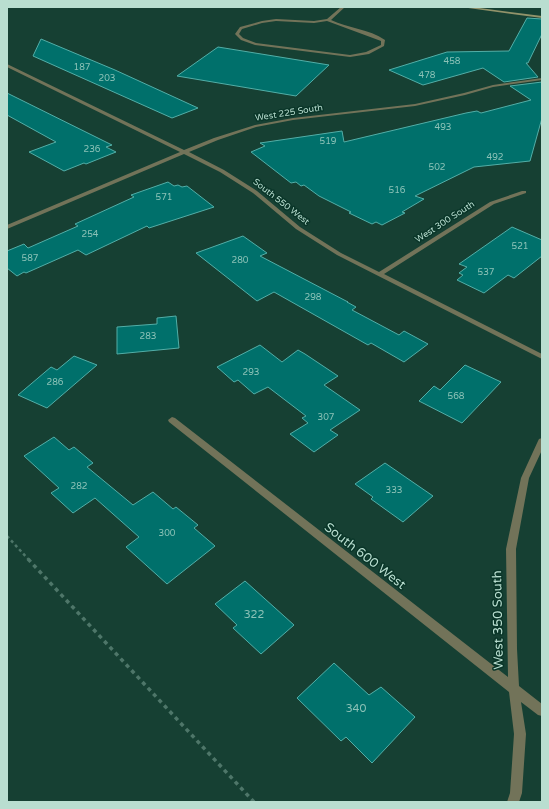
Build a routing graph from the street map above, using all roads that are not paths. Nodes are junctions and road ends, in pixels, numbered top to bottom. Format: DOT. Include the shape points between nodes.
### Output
graph roads {
  1 [pos="343,7"];
  2 [pos="463,7"];
  3 [pos="496,9"];
  4 [pos="542,17"];
  5 [pos="328,20"];
  6 [pos="7,65"];
  7 [pos="542,79"];
  8 [pos="184,153"];
  9 [pos="524,192"];
  10 [pos="7,227"];
  11 [pos="379,275"];
  12 [pos="542,357"];
  13 [pos="172,420"];
  14 [pos="542,441"];
  15 [pos="514,690"];
  16 [pos="542,711"];
  17 [pos="513,802"];
  1 -- 5 [label="street"];
  2 -- 3 [label="street"];
  3 -- 4 [label="street"];
  5 -- 5 [label="street" via="339,26 372,34 383,40 383,45 363,55 350,56 255,44 242,40 237,34 241,28 262,22"];
  6 -- 8 [label="street, South 550 West"];
  7 -- 8 [label="street, West 225 South" via="493,86 416,105 293,119 255,126"];
  8 -- 10 [label="street, West 225 South"];
  8 -- 11 [label="street, South 550 West" via="222,171 255,192 298,228"];
  9 -- 11 [label="street, West 300 South" via="492,203"];
  11 -- 12 [label="street, South 550 West"];
  13 -- 15 [label="street, South 600 West"];
  14 -- 15 [label="street, West 350 South" via="525,478 511,549"];
  15 -- 16 [label="street, South 600 West"];
  15 -- 17 [label="street, West 350 South" via="520,734 516,793"];
}
